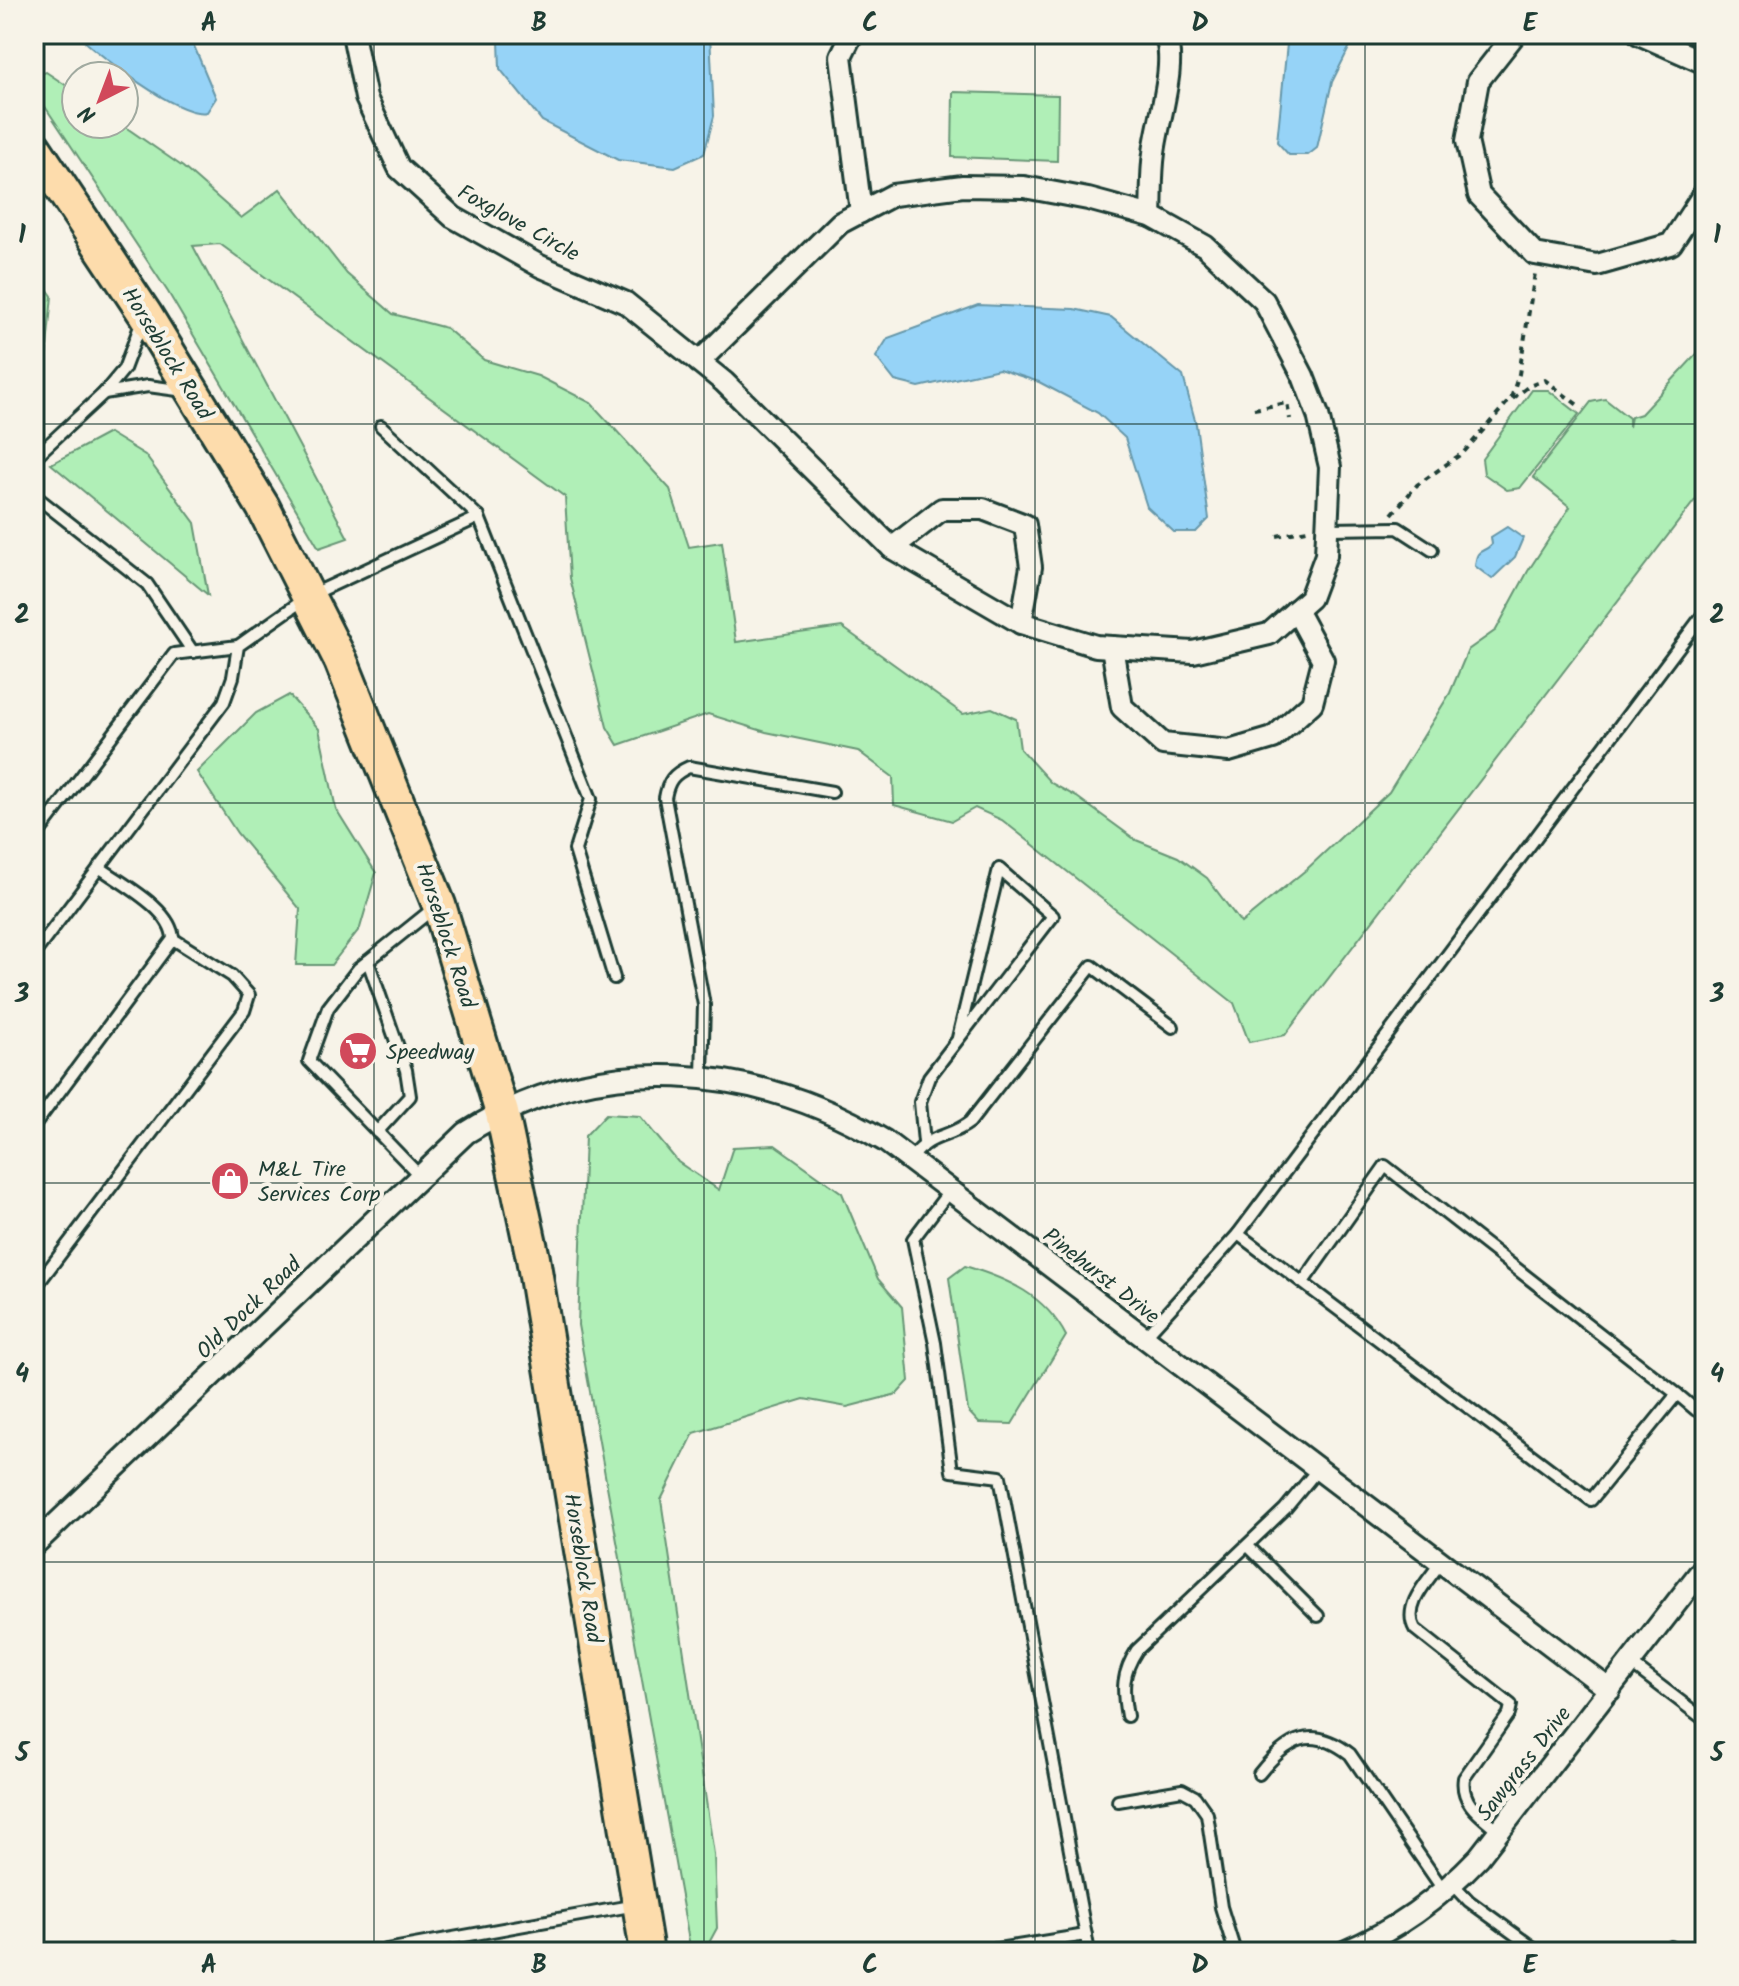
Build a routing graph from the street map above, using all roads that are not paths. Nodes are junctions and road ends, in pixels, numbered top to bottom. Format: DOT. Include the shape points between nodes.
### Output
graph roads {
  1 [pos="353,34"];
  2 [pos="852,34"];
  3 [pos="1164,34"];
  4 [pos="1515,34"];
  5 [pos="1639,34"];
  6 [pos="1705,63"];
  7 [pos="34,147"];
  8 [pos="1705,192"];
  9 [pos="861,212"];
  10 [pos="1151,216"];
  11 [pos="145,314"];
  12 [pos="699,362"];
  13 [pos="104,393"];
  14 [pos="194,393"];
  15 [pos="381,426"];
  16 [pos="34,458"];
  17 [pos="34,495"];
  18 [pos="479,517"];
  19 [pos="1329,529"];
  20 [pos="892,548"];
  21 [pos="1432,550"];
  22 [pos="309,596"];
  23 [pos="1296,610"];
  24 [pos="1705,612"];
  25 [pos="1021,623"];
  26 [pos="238,646"];
  27 [pos="1112,647"];
  28 [pos="193,652"];
  29 [pos="832,792"];
  30 [pos="34,839"];
  31 [pos="99,867"];
  32 [pos="439,905"];
  33 [pos="173,939"];
  34 [pos="34,954"];
  35 [pos="368,961"];
  36 [pos="614,978"];
  37 [pos="1173,1027"];
  38 [pos="958,1038"];
  39 [pos="702,1075"];
  40 [pos="502,1113"];
  41 [pos="34,1126"];
  42 [pos="377,1132"];
  43 [pos="924,1142"];
  44 [pos="911,1159"];
  45 [pos="419,1175"];
  46 [pos="951,1189"];
  47 [pos="1238,1234"];
  48 [pos="1303,1282"];
  49 [pos="34,1289"];
  50 [pos="1144,1338"];
  51 [pos="1677,1394"];
  52 [pos="1705,1412"];
  53 [pos="1318,1469"];
  54 [pos="34,1545"];
  55 [pos="1248,1546"];
  56 [pos="1441,1562"];
  57 [pos="1705,1566"];
  58 [pos="1318,1616"];
  59 [pos="1630,1663"];
  60 [pos="1610,1690"];
  61 [pos="1127,1716"];
  62 [pos="1705,1720"];
  63 [pos="1259,1774"];
  64 [pos="1118,1801"];
  65 [pos="1500,1832"];
  66 [pos="1448,1887"];
  67 [pos="639,1905"];
  68 [pos="1086,1935"];
  69 [pos="375,1952"];
  70 [pos="647,1952"];
  71 [pos="979,1952"];
  72 [pos="1089,1952"];
  73 [pos="1235,1952"];
  74 [pos="1344,1952"];
  75 [pos="1539,1952"];
  1 -- 12 [label="street, Foxglove Circle" via="366,98 399,168 453,217 540,266 626,303"];
  2 -- 9 [label="street" via="841,56"];
  3 -- 10 [label="street" via="1167,83 1154,153"];
  4 -- 8 [label="street" via="1478,81 1467,141 1479,195 1535,254 1597,265 1671,244"];
  5 -- 6 [label="street"];
  7 -- 11 [label="main road, Horseblock Road"];
  9 -- 10 [label="street, Foxglove Circle" via="893,195 963,186 1024,187"];
  9 -- 12 [label="street, Foxglove Circle" via="840,223"];
  10 -- 19 [label="street, Foxglove Circle" via="1205,246 1264,301 1318,415 1330,467"];
  11 -- 13 [label="lane" via="124,369"];
  11 -- 14 [label="main road, Horseblock Road"];
  12 -- 20 [label="street, Foxglove Circle"];
  13 -- 14 [label="lane" via="148,386"];
  13 -- 16 [label="lane"];
  14 -- 22 [label="main road, Horseblock Road"];
  15 -- 18 [label="lane"];
  17 -- 28 [label="lane" via="147,584"];
  18 -- 22 [label="lane"];
  18 -- 36 [label="lane" via="591,799 575,850"];
  19 -- 21 [label="lane" via="1398,528"];
  19 -- 23 [label="street, Foxglove Circle" via="1326,555 1310,598"];
  20 -- 25 [label="street, Foxglove Circle"];
  20 -- 25 [label="street" via="942,509 983,509 1025,525 1031,567"];
  22 -- 26 [label="lane"];
  22 -- 32 [label="main road, Horseblock Road" via="372,730"];
  23 -- 27 [label="street, Foxglove Circle" via="1269,634 1193,652"];
  23 -- 27 [label="street" via="1323,660 1312,703 1273,738 1229,751 1163,744 1122,707"];
  24 -- 47 [label="lane"];
  25 -- 27 [label="street, Foxglove Circle"];
  26 -- 28 [label="lane"];
  26 -- 31 [label="lane" via="224,702"];
  28 -- 30 [label="lane" via="174,654"];
  29 -- 39 [label="lane" via="689,767 668,783 665,798 705,1013"];
  31 -- 33 [label="lane" via="164,916 173,928"];
  31 -- 34 [label="lane"];
  32 -- 35 [label="lane"];
  32 -- 40 [label="main road, Horseblock Road"];
  33 -- 41 [label="lane"];
  33 -- 49 [label="lane" via="232,976 249,995 244,1011"];
  35 -- 42 [label="lane" via="410,1096"];
  35 -- 42 [label="lane" via="328,1008 309,1061"];
  37 -- 43 [label="lane" via="1092,966 970,1122"];
  38 -- 38 [label="lane" via="1053,916 999,869 995,885"];
  38 -- 43 [label="lane" via="923,1089 919,1113"];
  39 -- 40 [label="street, Pinehurst Drive" via="605,1082"];
  39 -- 44 [label="street, Pinehurst Drive" via="799,1098 857,1124"];
  40 -- 45 [label="street, Old Dock Road" via="466,1133"];
  40 -- 67 [label="main road, Horseblock Road" via="540,1299"];
  42 -- 45 [label="lane"];
  43 -- 44 [label="lane"];
  44 -- 46 [label="street, Pinehurst Drive"];
  45 -- 54 [label="street, Old Dock Road"];
  46 -- 50 [label="street, Pinehurst Drive"];
  46 -- 68 [label="lane" via="913,1239 935,1343 952,1471 1000,1477"];
  47 -- 48 [label="lane"];
  47 -- 50 [label="lane"];
  48 -- 51 [label="lane" via="1591,1500"];
  48 -- 51 [label="lane" via="1385,1166"];
  50 -- 53 [label="street, Pinehurst Drive"];
  51 -- 52 [label="lane"];
  53 -- 55 [label="lane"];
  53 -- 56 [label="street, Pinehurst Drive"];
  55 -- 58 [label="lane"];
  55 -- 61 [label="lane" via="1137,1650 1125,1669"];
  56 -- 60 [label="street, Pinehurst Drive"];
  56 -- 65 [label="lane" via="1411,1607 1410,1620 1511,1705 1464,1778 1462,1791"];
  57 -- 59 [label="street, Sawgrass Drive"];
  59 -- 60 [label="street, Sawgrass Drive"];
  59 -- 62 [label="lane"];
  60 -- 65 [label="street, Sawgrass Drive"];
  63 -- 66 [label="lane" via="1275,1753 1296,1740 1313,1736 1334,1742 1350,1754"];
  64 -- 73 [label="lane" via="1182,1790 1195,1797 1207,1814 1221,1907"];
  65 -- 66 [label="street, Sawgrass Drive"];
  66 -- 74 [label="street, Sawgrass Drive" via="1385,1932"];
  66 -- 75 [label="lane"];
  67 -- 69 [label="lane"];
  67 -- 70 [label="main road, Horseblock Road"];
  68 -- 71 [label="lane"];
  68 -- 72 [label="lane"];
}
